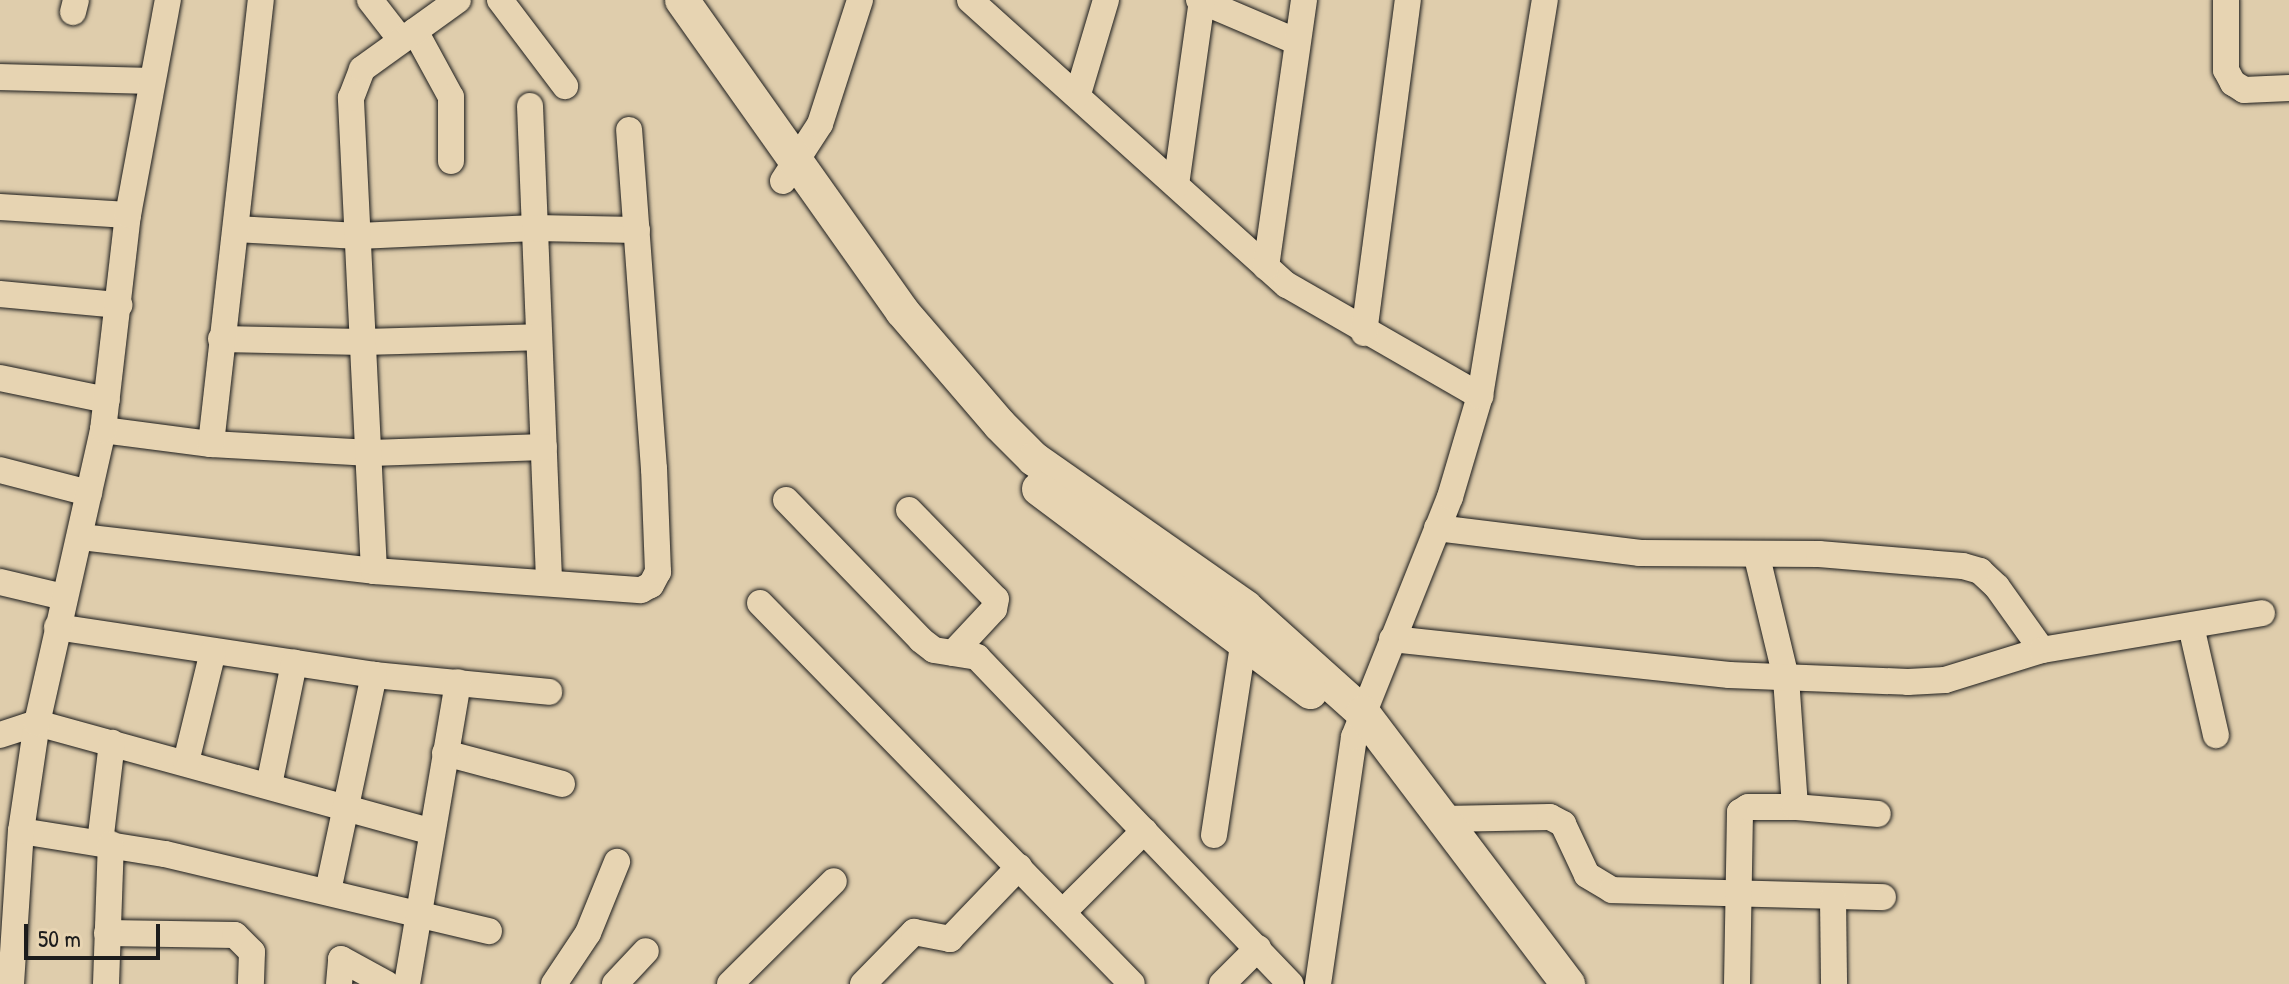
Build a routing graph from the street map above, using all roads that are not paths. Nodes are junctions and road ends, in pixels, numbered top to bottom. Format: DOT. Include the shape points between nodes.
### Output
graph roads {
  1 [pos="168,0"];
  2 [pos="261,0"];
  3 [pos="370,0"];
  4 [pos="458,0"];
  5 [pos="500,0"];
  6 [pos="659,0"];
  7 [pos="682,0"];
  8 [pos="860,0"];
  9 [pos="970,0"];
  10 [pos="1106,0"];
  11 [pos="1304,0"];
  12 [pos="1408,0"];
  13 [pos="1545,0"];
  14 [pos="2226,0"];
  15 [pos="1200,1"];
  16 [pos="1000,11"];
  17 [pos="408,36"];
  18 [pos="1295,41"];
  19 [pos="0,77"];
  20 [pos="150,81"];
  21 [pos="565,86"];
  22 [pos="2289,88"];
  23 [pos="1078,94"];
  24 [pos="530,106"];
  25 [pos="629,130"];
  26 [pos="451,161"];
  27 [pos="790,172"];
  28 [pos="1176,185"];
  29 [pos="0,207"];
  30 [pos="128,215"];
  31 [pos="535,228"];
  32 [pos="236,229"];
  33 [pos="637,230"];
  34 [pos="358,236"];
  35 [pos="1266,267"];
  36 [pos="0,294"];
  37 [pos="119,305"];
  38 [pos="1364,333"];
  39 [pos="537,337"];
  40 [pos="221,339"];
  41 [pos="363,342"];
  42 [pos="0,378"];
  43 [pos="1480,396"];
  44 [pos="107,400"];
  45 [pos="103,430"];
  46 [pos="211,444"];
  47 [pos="544,447"];
  48 [pos="371,453"];
  49 [pos="0,470"];
  50 [pos="89,493"];
  51 [pos="786,500"];
  52 [pos="909,510"];
  53 [pos="1437,528"];
  54 [pos="81,537"];
  55 [pos="1757,557"];
  56 [pos="374,571"];
  57 [pos="0,582"];
  58 [pos="549,583"];
  59 [pos="64,597"];
  60 [pos="760,603"];
  61 [pos="2262,613"];
  62 [pos="2191,626"];
  63 [pos="57,627"];
  64 [pos="1244,639"];
  65 [pos="1392,639"];
  66 [pos="2042,650"];
  67 [pos="213,651"];
  68 [pos="953,653"];
  69 [pos="294,663"];
  70 [pos="374,675"];
  71 [pos="1786,678"];
  72 [pos="458,682"];
  73 [pos="549,692"];
  74 [pos="37,723"];
  75 [pos="1359,725"];
  76 [pos="0,735"];
  77 [pos="2216,735"];
  78 [pos="112,743"];
  79 [pos="445,753"];
  80 [pos="186,762"];
  81 [pos="562,784"];
  82 [pos="269,785"];
  83 [pos="348,807"];
  84 [pos="1795,807"];
  85 [pos="1878,814"];
  86 [pos="1442,819"];
  87 [pos="430,831"];
  88 [pos="1144,831"];
  89 [pos="1214,835"];
  90 [pos="105,843"];
  91 [pos="14,844"];
  92 [pos="617,862"];
  93 [pos="1019,867"];
  94 [pos="834,881"];
  95 [pos="328,891"];
  96 [pos="1737,897"];
  97 [pos="1883,897"];
  98 [pos="1833,898"];
  99 [pos="9,910"];
  100 [pos="1063,912"];
  101 [pos="415,913"];
  102 [pos="489,931"];
  103 [pos="107,933"];
  104 [pos="1258,948"];
  105 [pos="646,951"];
  106 [pos="8,980"];
  107 [pos="740,981"];
  108 [pos="106,984"];
  109 [pos="251,984"];
  110 [pos="339,984"];
  111 [pos="387,984"];
  112 [pos="407,984"];
  113 [pos="554,984"];
  114 [pos="615,984"];
  115 [pos="863,984"];
  116 [pos="1132,984"];
  117 [pos="1222,984"];
  118 [pos="1291,984"];
  119 [pos="1318,984"];
  120 [pos="1540,984"];
  121 [pos="1568,984"];
  122 [pos="1737,984"];
  123 [pos="1834,984"];
  1 -- 20 [label="street"];
  2 -- 32 [label="street"];
  3 -- 17 [label="street"];
  4 -- 17 [label="street"];
  5 -- 21 [label="street"];
  6 -- 27 [label="main road"];
  7 -- 27 [label="main road"];
  8 -- 27 [label="street" via="820,124"];
  9 -- 16 [label="street"];
  10 -- 23 [label="street"];
  11 -- 18 [label="street"];
  12 -- 38 [label="street"];
  13 -- 43 [label="street"];
  14 -- 22 [label="street" via="2226,70 2233,83 2244,90"];
  15 -- 18 [label="street"];
  15 -- 28 [label="street"];
  16 -- 23 [label="street"];
  17 -- 26 [label="street" via="451,97"];
  17 -- 34 [label="street" via="362,69 351,98"];
  18 -- 35 [label="street"];
  19 -- 20 [label="street"];
  20 -- 30 [label="street"];
  23 -- 28 [label="street"];
  24 -- 31 [label="street"];
  25 -- 33 [label="street"];
  27 -- 64 [label="main road" via="918,367 1023,474"];
  27 -- 75 [label="main road" via="902,311 1034,459 1245,607"];
  28 -- 35 [label="street"];
  29 -- 30 [label="street"];
  30 -- 37 [label="street"];
  31 -- 33 [label="street"];
  31 -- 34 [label="street"];
  31 -- 39 [label="street"];
  32 -- 34 [label="street"];
  32 -- 40 [label="street"];
  33 -- 58 [label="street" via="657,578 641,590"];
  34 -- 41 [label="street"];
  35 -- 38 [label="street"];
  36 -- 37 [label="street"];
  37 -- 44 [label="street"];
  38 -- 43 [label="street"];
  39 -- 41 [label="street"];
  39 -- 47 [label="street"];
  40 -- 41 [label="street"];
  40 -- 46 [label="street"];
  41 -- 48 [label="street"];
  42 -- 44 [label="street"];
  43 -- 53 [label="street"];
  44 -- 45 [label="street"];
  45 -- 46 [label="street"];
  45 -- 50 [label="street"];
  46 -- 48 [label="street"];
  47 -- 48 [label="street"];
  47 -- 58 [label="street"];
  48 -- 56 [label="street"];
  49 -- 50 [label="street"];
  50 -- 54 [label="street"];
  51 -- 68 [label="street" via="921,640 934,650"];
  52 -- 68 [label="street" via="996,599 994,609"];
  53 -- 55 [label="street" via="1640,553"];
  53 -- 65 [label="street"];
  54 -- 56 [label="street"];
  54 -- 59 [label="street"];
  55 -- 66 [label="street" via="1819,554 1980,571"];
  55 -- 71 [label="street"];
  56 -- 58 [label="street"];
  57 -- 59 [label="street"];
  59 -- 63 [label="street"];
  60 -- 93 [label="street"];
  61 -- 62 [label="street"];
  62 -- 66 [label="street"];
  62 -- 77 [label="street"];
  63 -- 67 [label="street"];
  63 -- 74 [label="street"];
  64 -- 75 [label="main road"];
  64 -- 89 [label="street"];
  65 -- 71 [label="street"];
  65 -- 75 [label="street"];
  66 -- 71 [label="street" via="1945,680"];
  67 -- 69 [label="street"];
  67 -- 80 [label="street"];
  68 -- 88 [label="street" via="977,657"];
  69 -- 70 [label="street"];
  69 -- 82 [label="street"];
  70 -- 72 [label="street"];
  70 -- 83 [label="street"];
  71 -- 84 [label="street"];
  72 -- 73 [label="street"];
  72 -- 79 [label="street"];
  74 -- 76 [label="street"];
  74 -- 78 [label="street"];
  74 -- 91 [label="street"];
  75 -- 86 [label="main road"];
  75 -- 119 [label="street"];
  75 -- 120 [label="main road"];
  78 -- 80 [label="street"];
  78 -- 90 [label="street"];
  79 -- 81 [label="street"];
  79 -- 87 [label="street"];
  80 -- 82 [label="street"];
  82 -- 83 [label="street"];
  83 -- 87 [label="street"];
  83 -- 95 [label="street"];
  84 -- 85 [label="street"];
  84 -- 96 [label="street" via="1748,807 1740,812"];
  86 -- 96 [label="street" via="1550,817 1563,824 1587,875 1612,890"];
  86 -- 121 [label="main road"];
  87 -- 101 [label="street"];
  88 -- 100 [label="street"];
  88 -- 104 [label="street"];
  90 -- 91 [label="street"];
  90 -- 95 [label="street"];
  90 -- 103 [label="street"];
  91 -- 99 [label="street"];
  92 -- 113 [label="street" via="588,933"];
  93 -- 100 [label="street"];
  93 -- 115 [label="street" via="950,939 914,932"];
  94 -- 107 [label="street"];
  95 -- 101 [label="street"];
  96 -- 98 [label="street"];
  96 -- 122 [label="street"];
  97 -- 98 [label="street"];
  98 -- 123 [label="street"];
  99 -- 106 [label="street"];
  100 -- 116 [label="street"];
  101 -- 102 [label="street"];
  101 -- 112 [label="street"];
  103 -- 108 [label="street"];
  103 -- 109 [label="street" via="235,935 252,952"];
  104 -- 117 [label="street"];
  104 -- 118 [label="street"];
  105 -- 114 [label="street"];
  110 -- 111 [label="street" via="341,959"];
}
